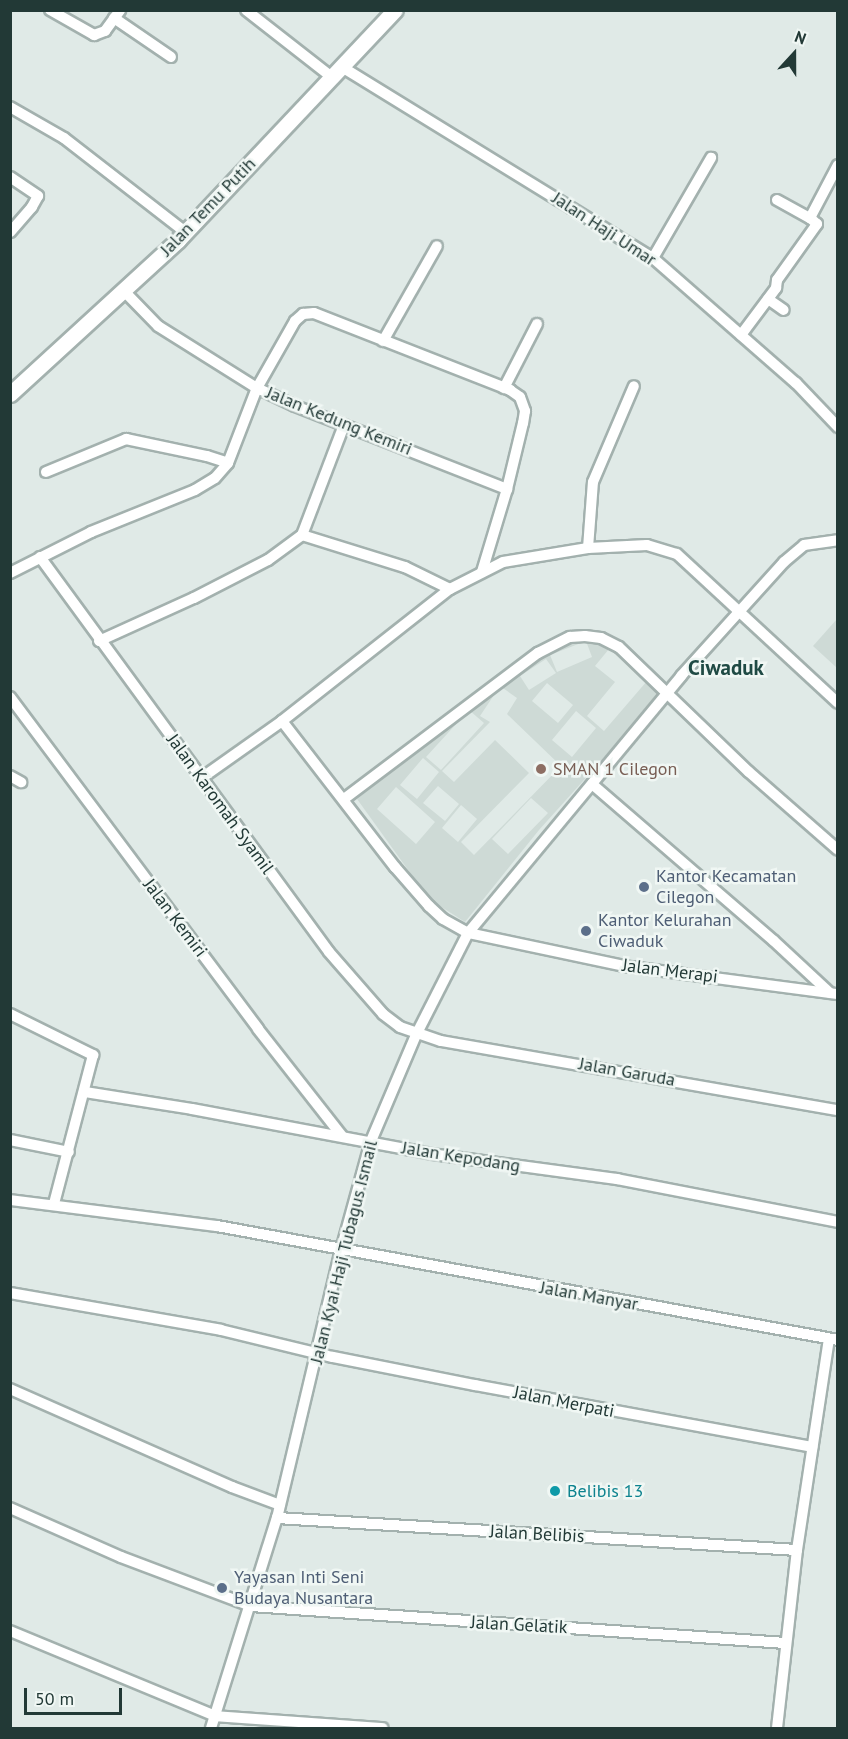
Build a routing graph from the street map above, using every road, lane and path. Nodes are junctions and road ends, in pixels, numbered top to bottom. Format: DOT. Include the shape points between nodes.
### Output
graph roads {
  1 [pos="50,10"];
  2 [pos="246,10"];
  3 [pos="395,10"];
  4 [pos="117,14"];
  5 [pos="171,57"];
  6 [pos="338,73"];
  7 [pos="10,107"];
  8 [pos="711,158"];
  9 [pos="837,165"];
  10 [pos="10,177"];
  11 [pos="777,200"];
  12 [pos="810,218"];
  13 [pos="10,232"];
  14 [pos="186,232"];
  15 [pos="437,246"];
  16 [pos="653,258"];
  17 [pos="124,291"];
  18 [pos="768,299"];
  19 [pos="784,310"];
  20 [pos="537,324"];
  21 [pos="741,335"];
  22 [pos="383,341"];
  23 [pos="634,386"];
  24 [pos="257,388"];
  25 [pos="504,388"];
  26 [pos="10,394"];
  27 [pos="344,425"];
  28 [pos="837,428"];
  29 [pos="228,463"];
  30 [pos="46,472"];
  31 [pos="507,489"];
  32 [pos="302,535"];
  33 [pos="837,540"];
  34 [pos="588,548"];
  35 [pos="40,557"];
  36 [pos="482,572"];
  37 [pos="10,573"];
  38 [pos="450,590"];
  39 [pos="738,612"];
  40 [pos="99,641"];
  41 [pos="668,692"];
  42 [pos="10,697"];
  43 [pos="837,702"];
  44 [pos="282,721"];
  45 [pos="10,776"];
  46 [pos="203,777"];
  47 [pos="21,782"];
  48 [pos="592,784"];
  49 [pos="344,799"];
  50 [pos="837,850"];
  51 [pos="468,933"];
  52 [pos="834,994"];
  53 [pos="10,1014"];
  54 [pos="416,1035"];
  55 [pos="85,1092"];
  56 [pos="837,1110"];
  57 [pos="342,1136"];
  58 [pos="10,1140"];
  59 [pos="371,1141"];
  60 [pos="69,1152"];
  61 [pos="10,1200"];
  62 [pos="54,1204"];
  63 [pos="837,1222"];
  64 [pos="341,1250"];
  65 [pos="10,1293"];
  66 [pos="833,1340"];
  67 [pos="318,1353"];
  68 [pos="10,1389"];
  69 [pos="812,1447"];
  70 [pos="280,1505"];
  71 [pos="10,1508"];
  72 [pos="277,1518"];
  73 [pos="797,1550"];
  74 [pos="251,1606"];
  75 [pos="10,1631"];
  76 [pos="786,1643"];
  77 [pos="215,1716"];
  78 [pos="211,1728"];
  79 [pos="383,1728"];
  80 [pos="777,1728"];
  1 -- 4 [label="street" via="94,35 105,31"];
  2 -- 6 [label="street, Jalan Haji Umar"];
  3 -- 6 [label="street, Jalan Temu Putih"];
  4 -- 5 [label="street"];
  6 -- 14 [label="street, Jalan Temu Putih"];
  6 -- 16 [label="street, Jalan Haji Umar"];
  7 -- 14 [label="street" via="64,138"];
  8 -- 16 [label="street"];
  9 -- 12 [label="street"];
  10 -- 13 [label="street" via="38,196"];
  11 -- 12 [label="street"];
  12 -- 18 [label="street" via="818,224 777,280"];
  14 -- 17 [label="street, Jalan Temu Putih"];
  15 -- 22 [label="street"];
  16 -- 21 [label="street, Jalan Haji Umar"];
  17 -- 24 [label="street, Jalan Kedung Kemiri" via="158,326"];
  17 -- 26 [label="street, Jalan Temu Putih"];
  18 -- 19 [label="street"];
  18 -- 21 [label="street"];
  20 -- 25 [label="street"];
  21 -- 28 [label="street, Jalan Haji Umar" via="796,383"];
  22 -- 24 [label="street" via="314,313 303,314"];
  22 -- 25 [label="street"];
  23 -- 34 [label="street" via="593,482"];
  24 -- 27 [label="street, Jalan Kedung Kemiri"];
  24 -- 29 [label="street"];
  25 -- 31 [label="street" via="520,397 525,411"];
  27 -- 31 [label="street, Jalan Kedung Kemiri"];
  27 -- 32 [label="street"];
  29 -- 30 [label="street" via="126,439"];
  29 -- 35 [label="street" via="215,478 195,490"];
  31 -- 36 [label="street"];
  32 -- 38 [label="street" via="405,567"];
  32 -- 40 [label="street" via="268,560"];
  33 -- 39 [label="street, Jalan Kyai Haji Tubagus Ismail" via="804,545"];
  34 -- 36 [label="street" via="503,562"];
  34 -- 39 [label="street" via="647,545 677,554"];
  35 -- 37 [label="street"];
  35 -- 40 [label="street, Jalan Karomah Syamil"];
  36 -- 38 [label="street"];
  38 -- 44 [label="street"];
  39 -- 41 [label="street, Jalan Kyai Haji Tubagus Ismail"];
  39 -- 43 [label="street"];
  40 -- 46 [label="street, Jalan Karomah Syamil"];
  41 -- 48 [label="street, Jalan Kyai Haji Tubagus Ismail"];
  41 -- 49 [label="street" via="619,647 601,638 570,637 538,653"];
  41 -- 50 [label="street" via="749,772"];
  42 -- 57 [label="street, Jalan Kemiri"];
  44 -- 46 [label="street"];
  44 -- 49 [label="street, Jalan Merapi"];
  45 -- 47 [label="street"];
  46 -- 54 [label="street, Jalan Karomah Syamil" via="329,952 383,1014"];
  48 -- 51 [label="street, Jalan Kyai Haji Tubagus Ismail"];
  48 -- 52 [label="street"];
  49 -- 51 [label="street, Jalan Merapi" via="435,913"];
  51 -- 52 [label="street, Jalan Merapi" via="624,966"];
  51 -- 54 [label="street, Jalan Kyai Haji Tubagus Ismail"];
  53 -- 55 [label="street" via="93,1055"];
  54 -- 56 [label="street, Jalan Garuda"];
  54 -- 59 [label="street, Jalan Kyai Haji Tubagus Ismail"];
  55 -- 57 [label="street, Jalan Kepodang"];
  55 -- 60 [label="street"];
  57 -- 59 [label="street, Jalan Kepodang"];
  58 -- 60 [label="street"];
  59 -- 63 [label="street, Jalan Kepodang" via="432,1154 617,1179"];
  59 -- 64 [label="street, Jalan Kyai Haji Tubagus Ismail"];
  60 -- 62 [label="street"];
  61 -- 62 [label="street, Jalan Manyar"];
  62 -- 64 [label="street, Jalan Manyar" via="217,1226"];
  64 -- 66 [label="street, Jalan Manyar"];
  64 -- 67 [label="street, Jalan Kyai Haji Tubagus Ismail"];
  65 -- 67 [label="street, Jalan Merpati" via="221,1330"];
  66 -- 69 [label="street"];
  67 -- 69 [label="street, Jalan Merpati"];
  67 -- 70 [label="street, Jalan Kyai Haji Tubagus Ismail"];
  68 -- 70 [label="street"];
  69 -- 73 [label="street"];
  70 -- 72 [label="street, Jalan Kyai Haji Tubagus Ismail"];
  71 -- 74 [label="street, Jalan Gelatik" via="121,1557"];
  72 -- 73 [label="street, Jalan Belibis"];
  72 -- 74 [label="street, Jalan Kyai Haji Tubagus Ismail"];
  73 -- 76 [label="street"];
  74 -- 76 [label="street, Jalan Gelatik"];
  74 -- 77 [label="street, Jalan Kyai Haji Tubagus Ismail"];
  75 -- 77 [label="street"];
  76 -- 80 [label="street"];
  77 -- 78 [label="street, Jalan Kyai Haji Tubagus Ismail"];
  77 -- 79 [label="street"];
}
